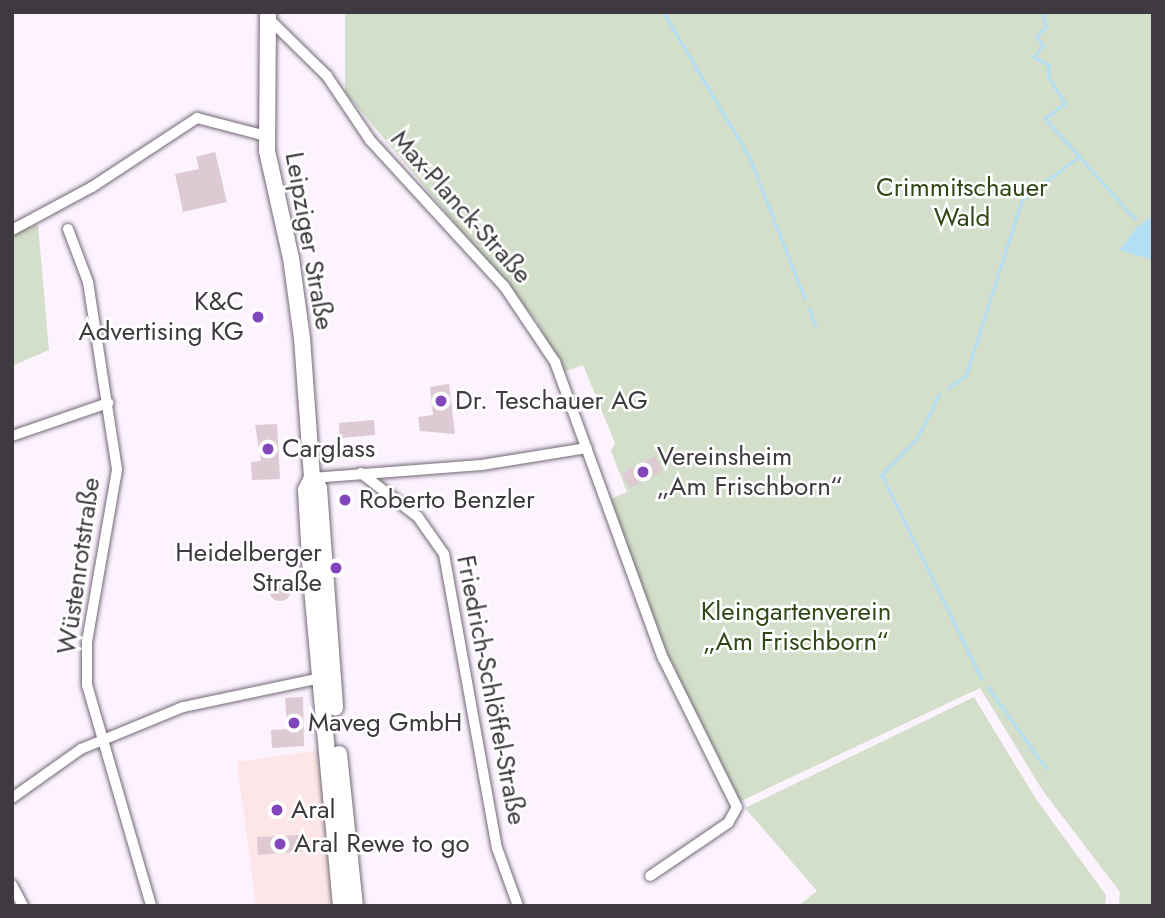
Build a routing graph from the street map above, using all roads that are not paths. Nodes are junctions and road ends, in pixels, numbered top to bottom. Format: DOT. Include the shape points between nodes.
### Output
graph roads {
  1 [pos="268,15"];
  2 [pos="266,136"];
  3 [pos="68,229"];
  4 [pos="12,230"];
  5 [pos="108,403"];
  6 [pos="12,436"];
  7 [pos="587,448"];
  8 [pos="361,473"];
  9 [pos="312,478"];
  10 [pos="328,677"];
  11 [pos="103,739"];
  12 [pos="12,798"];
  13 [pos="650,876"];
  14 [pos="12,885"];
  15 [pos="23,906"];
  16 [pos="151,906"];
  17 [pos="341,906"];
  18 [pos="355,906"];
  19 [pos="517,906"];
  1 -- 2 [label="main road, Leipziger Straße"];
  1 -- 7 [label="street, Max-Planck-Straße" via="327,76 370,140 525,314 555,362"];
  2 -- 4 [label="street" via="197,118 69,201"];
  2 -- 9 [label="main road, Leipziger Straße" via="297,297"];
  3 -- 5 [label="street, Wüstenrotstraße" via="88,282"];
  5 -- 6 [label="street"];
  5 -- 11 [label="street, Wüstenrotstraße" via="117,470 87,642 88,685"];
  7 -- 8 [label="street" via="482,465"];
  7 -- 13 [label="street, Max-Planck-Straße" via="663,658 737,807 729,824"];
  8 -- 9 [label="street"];
  8 -- 19 [label="street, Friedrich-Schlöffel-Straße" via="418,517 444,554 497,848"];
  9 -- 10 [label="main road, Leipziger Straße" via="319,488"];
  10 -- 11 [label="street" via="183,707"];
  10 -- 17 [label="main road, Leipziger Straße"];
  10 -- 18 [label="main road, Leipziger Straße"];
  11 -- 12 [label="street" via="81,749"];
  11 -- 16 [label="street, Wüstenrotstraße"];
  14 -- 15 [label="street"];
}
